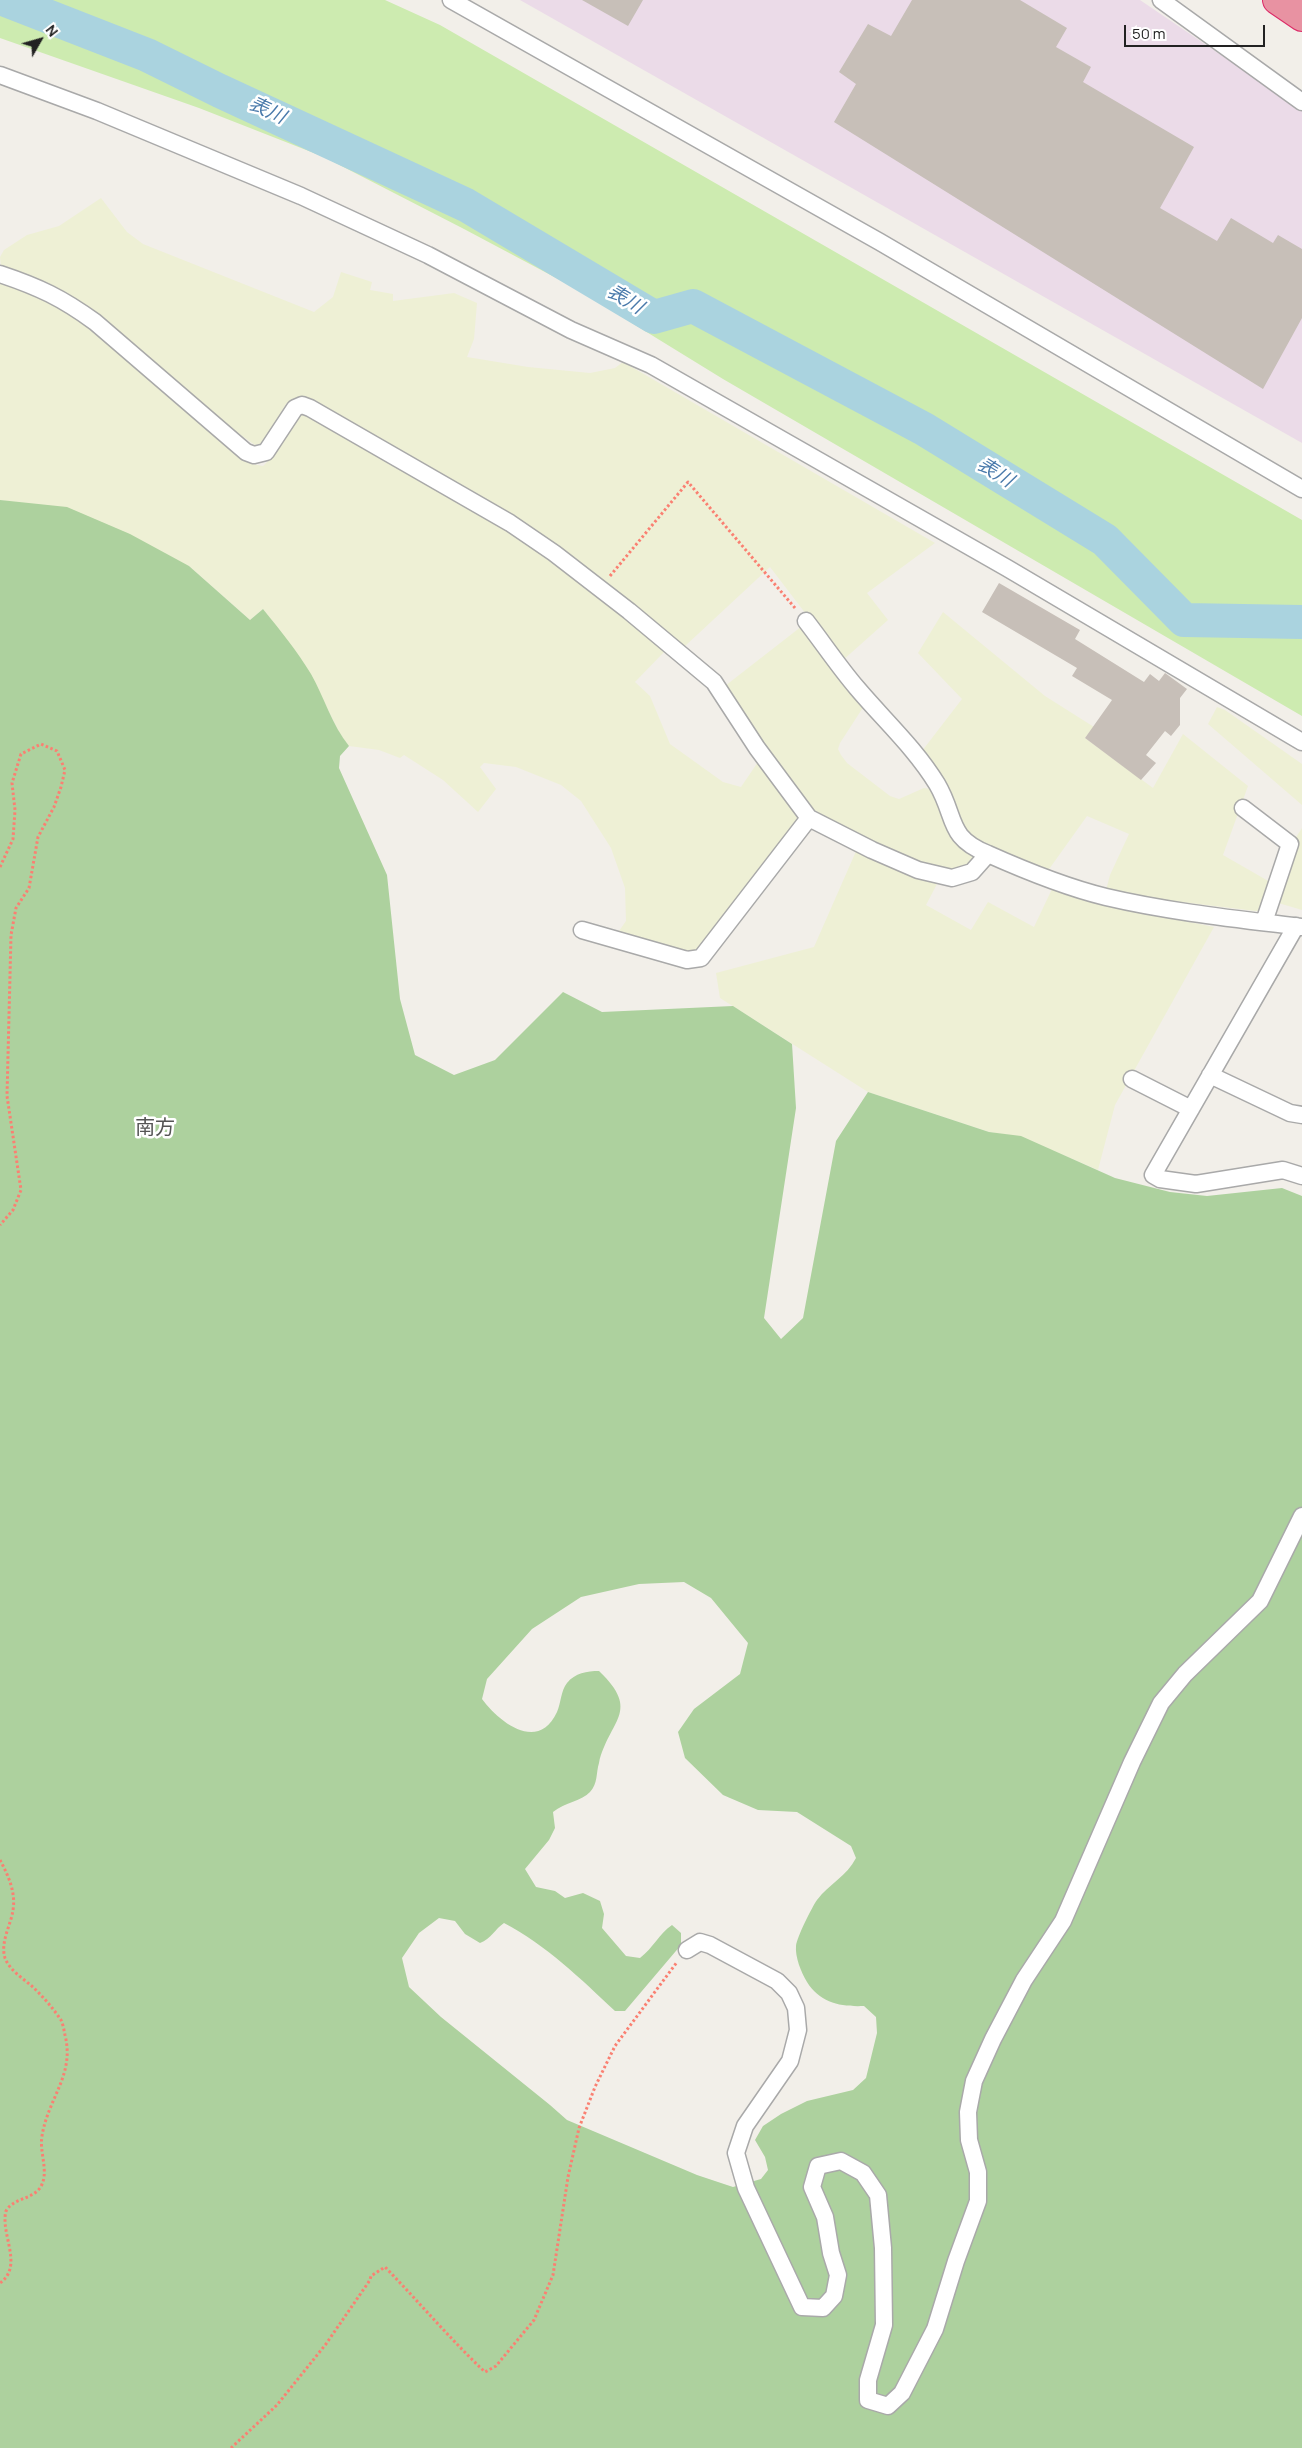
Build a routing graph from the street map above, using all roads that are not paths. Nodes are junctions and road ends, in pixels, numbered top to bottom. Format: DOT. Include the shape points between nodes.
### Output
graph roads {
  1 [pos="451,0"];
  2 [pos="1161,0"];
  3 [pos="0,74"];
  4 [pos="1302,102"];
  5 [pos="0,274"];
  6 [pos="1302,489"];
  7 [pos="806,621"];
  8 [pos="1302,742"];
  9 [pos="1243,808"];
  10 [pos="809,818"];
  11 [pos="988,854"];
  12 [pos="1264,922"];
  13 [pos="1299,927"];
  14 [pos="582,930"];
  15 [pos="1210,1075"];
  16 [pos="1132,1079"];
  17 [pos="1191,1109"];
  18 [pos="1302,1115"];
  19 [pos="1302,1176"];
  20 [pos="1302,1516"];
  21 [pos="687,1950"];
  1 -- 6 [label="street" via="880,242"];
  2 -- 4 [label="street"];
  3 -- 8 [label="street" via="106,114 301,196 428,254 571,330 651,365 1007,568"];
  5 -- 10 [label="street" via="36,286 73,306 246,452 254,455 266,452 295,408 302,405 510,523 600,588 714,682 757,748"];
  7 -- 11 [label="street" via="857,689 919,758 946,802 958,836 972,848"];
  9 -- 12 [label="street" via="1262,826 1290,844"];
  10 -- 11 [label="street" via="918,870 952,878 972,872"];
  10 -- 14 [label="street" via="701,958 686,960"];
  11 -- 12 [label="street" via="1045,879 1107,897"];
  12 -- 13 [label="street"];
  13 -- 15 [label="street"];
  15 -- 17 [label="street"];
  15 -- 18 [label="street" via="1290,1113"];
  16 -- 17 [label="street"];
  17 -- 19 [label="street" via="1153,1175 1196,1184 1283,1170"];
  20 -- 21 [label="street" via="1260,1601 1160,1703 1063,1921 1024,1980 989,2047 974,2081 968,2112 969,2140 978,2172 978,2201 935,2329 902,2393 888,2406 868,2400 868,2380 884,2325 883,2248 878,2195 863,2173 841,2161 818,2166 812,2187 825,2217 838,2275 834,2296 823,2308 802,2307 746,2188 736,2152 745,2126 790,2061 798,2030 796,2008 789,1993 777,1981 710,1945 700,1942"];
}
